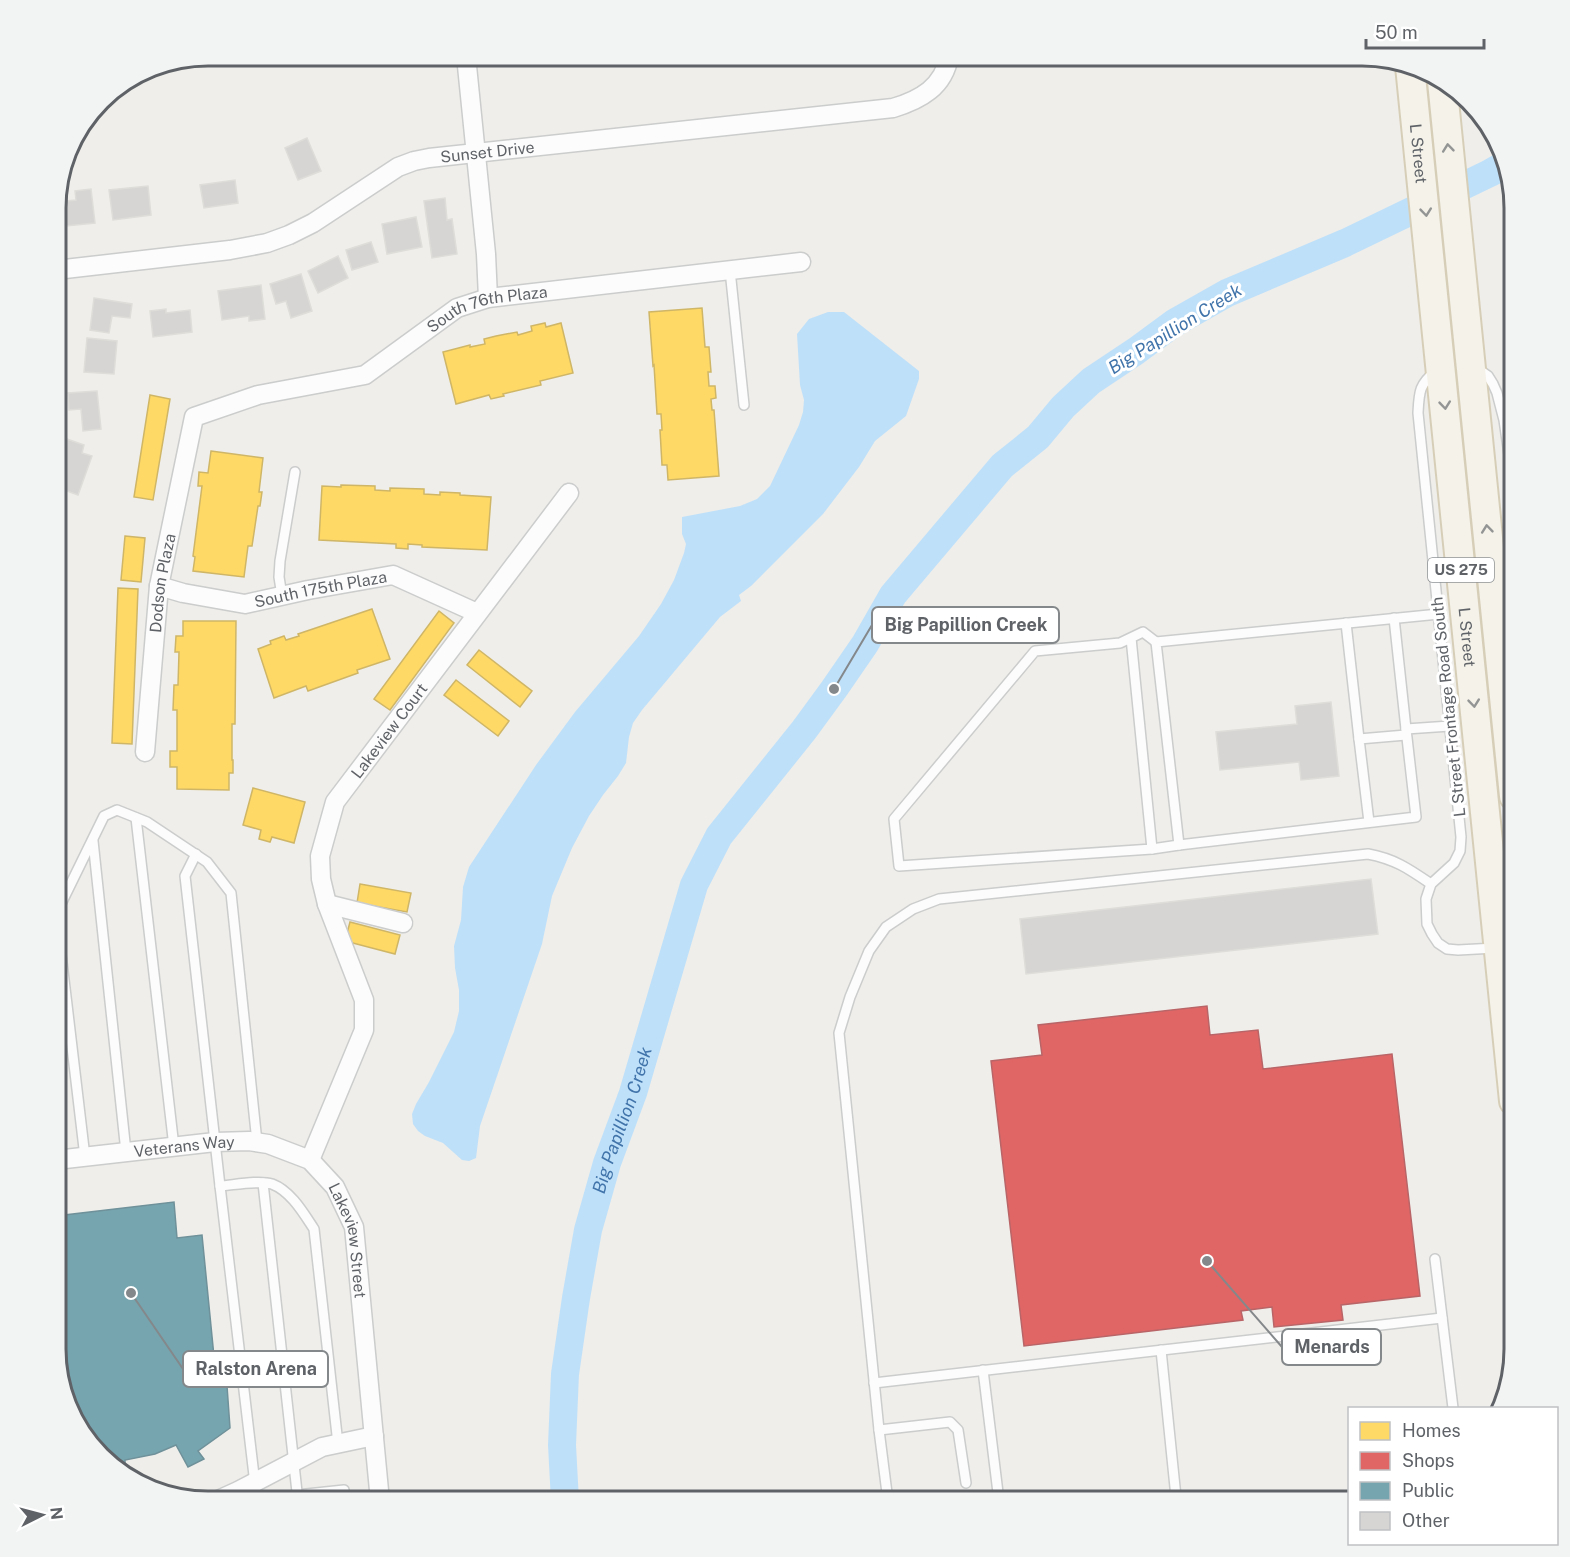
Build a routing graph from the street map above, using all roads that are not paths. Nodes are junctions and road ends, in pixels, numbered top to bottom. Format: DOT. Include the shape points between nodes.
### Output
graph roads {
  1 [pos="467,66"];
  2 [pos="946,66"];
  3 [pos="1412,76"];
  4 [pos="1443,91"];
  5 [pos="476,152"];
  6 [pos="801,262"];
  7 [pos="66,269"];
  8 [pos="730,270"];
  9 [pos="488,298"];
  10 [pos="1470,363"];
  11 [pos="1441,367"];
  12 [pos="744,405"];
  13 [pos="194,417"];
  14 [pos="1504,426"];
  15 [pos="295,472"];
  16 [pos="569,492"];
  17 [pos="159,586"];
  18 [pos="282,596"];
  19 [pos="477,613"];
  20 [pos="1439,614"];
  21 [pos="1394,618"];
  22 [pos="1346,623"];
  23 [pos="1131,638"];
  24 [pos="1156,642"];
  25 [pos="1504,690"];
  26 [pos="1450,726"];
  27 [pos="1406,732"];
  28 [pos="1359,740"];
  29 [pos="145,752"];
  30 [pos="136,818"];
  31 [pos="1369,822"];
  32 [pos="93,840"];
  33 [pos="1179,845"];
  34 [pos="1152,849"];
  35 [pos="196,854"];
  36 [pos="1431,884"];
  37 [pos="66,893"];
  38 [pos="327,904"];
  39 [pos="1504,921"];
  40 [pos="403,923"];
  41 [pos="1504,947"];
  42 [pos="66,997"];
  43 [pos="215,1142"];
  44 [pos="257,1142"];
  45 [pos="174,1147"];
  46 [pos="126,1152"];
  47 [pos="85,1157"];
  48 [pos="66,1159"];
  49 [pos="310,1160"];
  50 [pos="263,1183"];
  51 [pos="220,1186"];
  52 [pos="1435,1259"];
  53 [pos="1442,1318"];
  54 [pos="1161,1350"];
  55 [pos="982,1370"];
  56 [pos="874,1383"];
  57 [pos="1453,1407"];
  58 [pos="879,1430"];
  59 [pos="374,1436"];
  60 [pos="338,1444"];
  61 [pos="293,1462"];
  62 [pos="255,1482"];
  63 [pos="966,1483"];
  64 [pos="237,1491"];
  65 [pos="256,1491"];
  66 [pos="297,1491"];
  67 [pos="379,1491"];
  68 [pos="887,1491"];
  69 [pos="996,1491"];
  70 [pos="1175,1491"];
  1 -- 5 [label="street"];
  2 -- 5 [label="street, Sunset Drive" via="926,94 892,108"];
  3 -- 11 [label="main road, L Street / US 275, one-way"];
  10 -- 4 [label="main road, L Street / US 275, one-way"];
  5 -- 7 [label="street, Sunset Drive" via="414,161 313,223 267,243"];
  5 -- 9 [label="street"];
  6 -- 8 [label="street, South 76th Plaza"];
  8 -- 9 [label="street, South 76th Plaza"];
  8 -- 12 [label="lane"];
  9 -- 13 [label="street, South 76th Plaza" via="457,308 365,375 258,395"];
  10 -- 14 [label="lane" via="1493,384"];
  25 -- 10 [label="main road, L Street / US 275, one-way"];
  11 -- 20 [label="lane, L Street Frontage Road South" via="1427,378 1418,397"];
  11 -- 39 [label="main road, L Street / US 275, one-way"];
  13 -- 17 [label="street, Dodson Plaza"];
  15 -- 18 [label="lane" via="280,561"];
  16 -- 19 [label="street, Lakeview Court"];
  17 -- 18 [label="street, South 175th Plaza" via="245,604"];
  17 -- 29 [label="street, Dodson Plaza"];
  18 -- 19 [label="street, South 175th Plaza" via="393,575"];
  19 -- 38 [label="street, Lakeview Court" via="335,802 320,856"];
  20 -- 21 [label="lane"];
  20 -- 26 [label="lane, L Street Frontage Road South"];
  21 -- 22 [label="lane"];
  21 -- 27 [label="lane"];
  22 -- 24 [label="lane"];
  22 -- 28 [label="lane"];
  23 -- 24 [label="lane" via="1143,633"];
  23 -- 34 [label="lane"];
  23 -- 34 [label="lane" via="1120,643 1035,651 894,819 899,866"];
  24 -- 33 [label="lane"];
  26 -- 27 [label="lane"];
  26 -- 36 [label="lane, L Street Frontage Road South" via="1460,851 1454,863"];
  27 -- 28 [label="lane"];
  27 -- 31 [label="lane" via="1416,816"];
  28 -- 31 [label="lane"];
  30 -- 32 [label="lane" via="117,810 104,816"];
  30 -- 35 [label="lane"];
  30 -- 45 [label="lane"];
  31 -- 33 [label="lane"];
  32 -- 37 [label="lane"];
  32 -- 46 [label="lane"];
  33 -- 34 [label="lane"];
  35 -- 43 [label="lane" via="185,876"];
  35 -- 44 [label="lane" via="207,861 231,893"];
  36 -- 41 [label="lane" via="1425,910 1427,924 1438,944 1458,950"];
  36 -- 56 [label="lane" via="1407,867 1368,854 939,899 913,909 886,927 869,951 839,1033"];
  38 -- 40 [label="street"];
  38 -- 49 [label="street, Lakeview Court" via="364,1000 363,1030"];
  42 -- 47 [label="lane"];
  43 -- 44 [label="street, Veterans Way"];
  43 -- 45 [label="street, Veterans Way"];
  43 -- 51 [label="lane"];
  44 -- 49 [label="street, Veterans Way"];
  45 -- 46 [label="street, Veterans Way"];
  46 -- 47 [label="street, Veterans Way"];
  47 -- 48 [label="street, Veterans Way"];
  49 -- 59 [label="street, Lakeview Street" via="335,1187 354,1227"];
  50 -- 51 [label="lane"];
  50 -- 60 [label="lane" via="295,1200 314,1229"];
  50 -- 61 [label="lane"];
  51 -- 62 [label="lane"];
  52 -- 53 [label="lane"];
  53 -- 54 [label="lane"];
  53 -- 57 [label="lane"];
  54 -- 55 [label="lane"];
  54 -- 70 [label="lane"];
  55 -- 56 [label="lane"];
  55 -- 69 [label="lane"];
  56 -- 58 [label="lane"];
  58 -- 63 [label="lane" via="950,1422 958,1430"];
  58 -- 68 [label="lane"];
  59 -- 60 [label="street"];
  59 -- 67 [label="street, Lakeview Street"];
  60 -- 61 [label="street" via="322,1447"];
  61 -- 62 [label="street"];
  61 -- 66 [label="lane"];
  62 -- 64 [label="street"];
  62 -- 65 [label="lane"];
}
